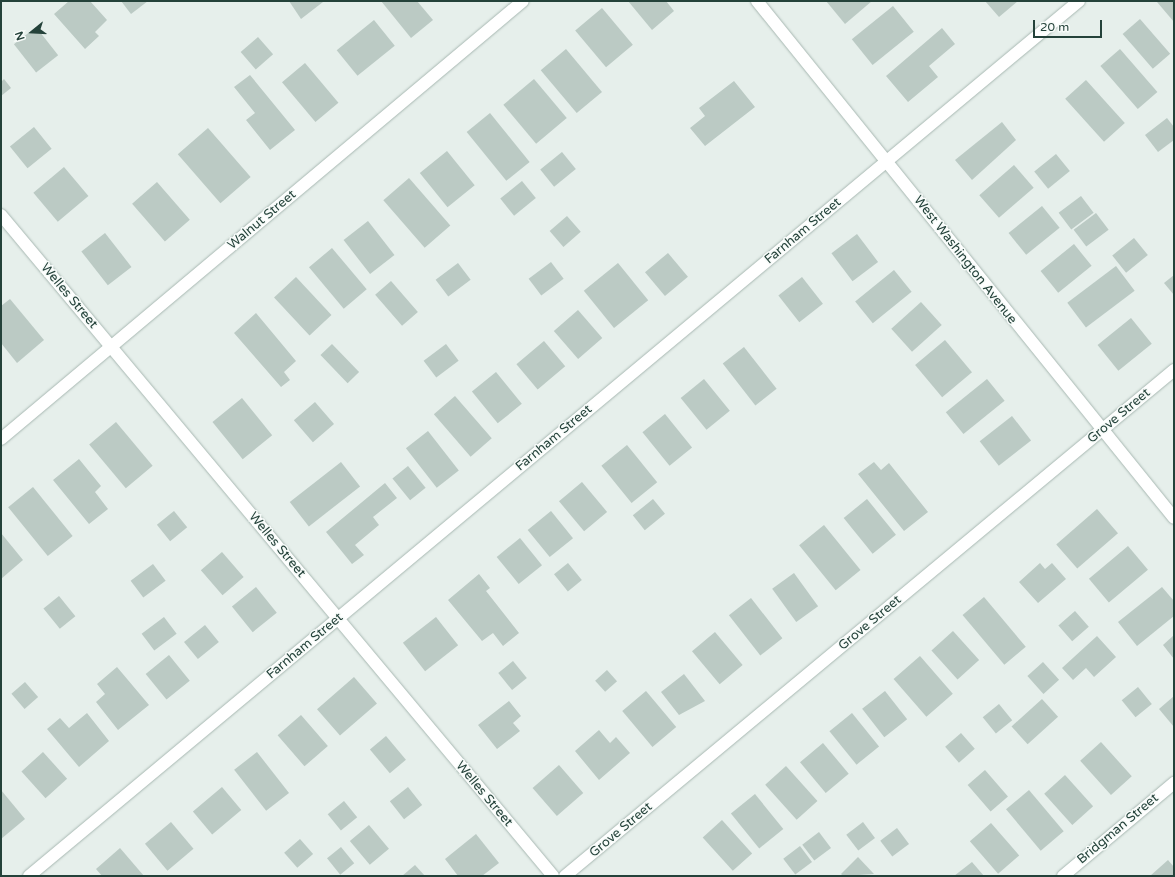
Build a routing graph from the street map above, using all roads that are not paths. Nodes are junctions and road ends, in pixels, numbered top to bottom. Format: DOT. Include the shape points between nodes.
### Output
graph roads {
  1 [pos="523,1"];
  2 [pos="757,1"];
  3 [pos="1079,1"];
  4 [pos="887,160"];
  5 [pos="1,215"];
  6 [pos="111,346"];
  7 [pos="1174,370"];
  8 [pos="1101,431"];
  9 [pos="1,439"];
  10 [pos="1174,518"];
  11 [pos="338,619"];
  12 [pos="1174,783"];
  13 [pos="29,876"];
  14 [pos="553,876"];
  15 [pos="566,876"];
  16 [pos="1063,876"];
  1 -- 6 [label="street, Walnut Street"];
  2 -- 4 [label="street, West Washington Avenue"];
  3 -- 4 [label="street, Farnham Street"];
  4 -- 8 [label="street, West Washington Avenue"];
  4 -- 11 [label="street, Farnham Street"];
  5 -- 6 [label="street, Welles Street"];
  6 -- 9 [label="street, Walnut Street"];
  6 -- 11 [label="street, Welles Street"];
  7 -- 8 [label="street, Grove Street"];
  8 -- 10 [label="street, West Washington Avenue"];
  8 -- 15 [label="street, Grove Street"];
  11 -- 13 [label="street, Farnham Street"];
  11 -- 14 [label="street, Welles Street"];
  12 -- 16 [label="street, Bridgman Street"];
}
